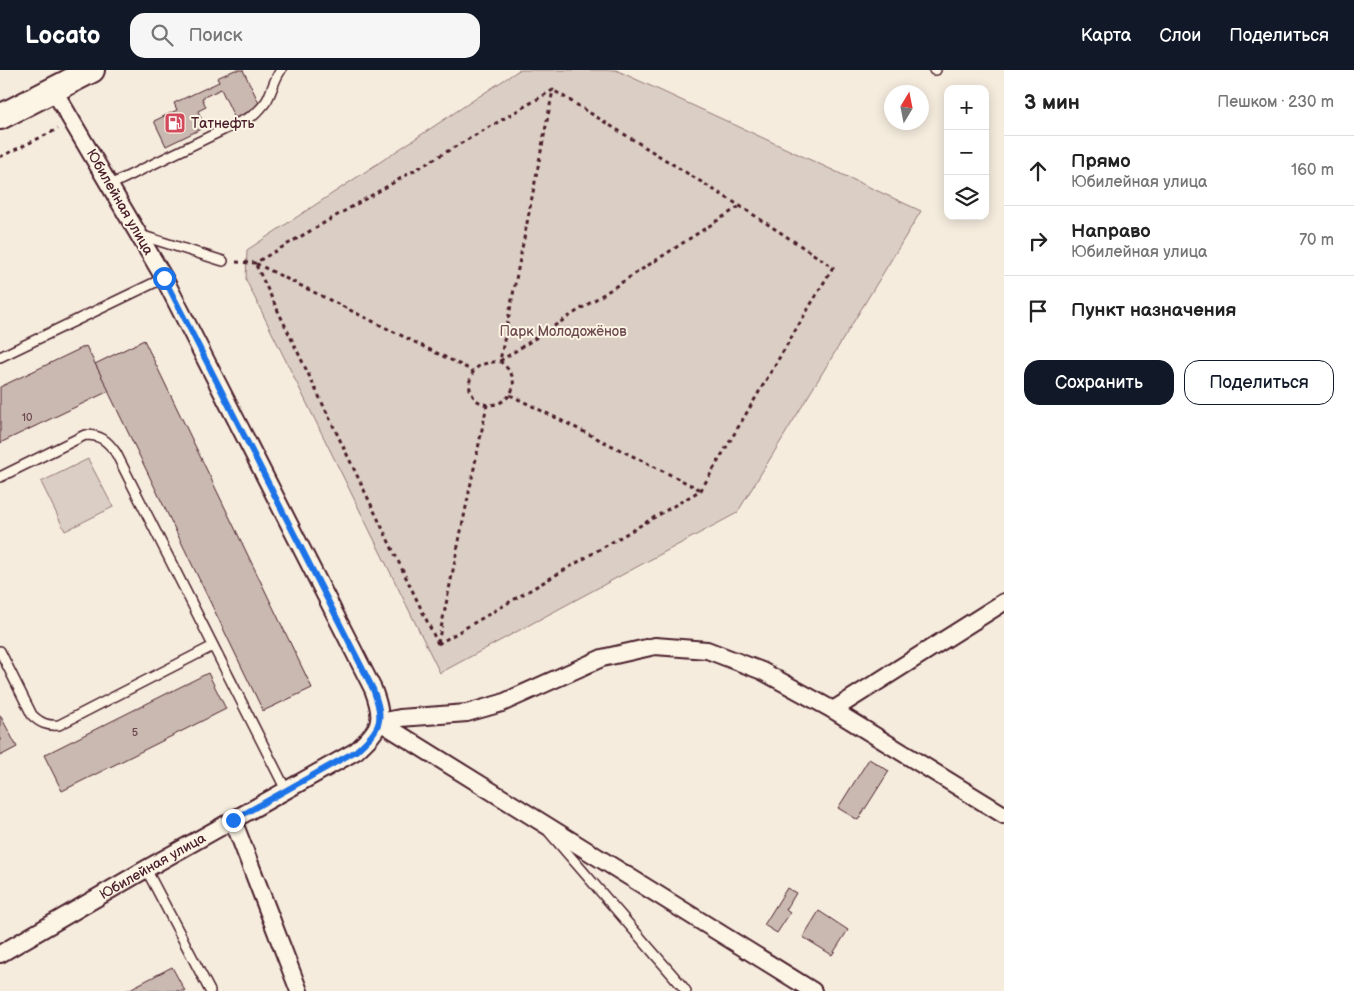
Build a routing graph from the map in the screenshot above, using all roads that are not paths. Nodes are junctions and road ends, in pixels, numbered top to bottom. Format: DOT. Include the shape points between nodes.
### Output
graph roads {
  1 [pos="92,70"];
  2 [pos="281,70"];
  3 [pos="53,89"];
  4 [pos="0,116"];
  5 [pos="110,185"];
  6 [pos="140,235"];
  7 [pos="223,261"];
  8 [pos="164,278"];
  9 [pos="0,357"];
  10 [pos="0,478"];
  11 [pos="1004,602"];
  12 [pos="213,646"];
  13 [pos="0,651"];
  14 [pos="833,710"];
  15 [pos="380,722"];
  16 [pos="286,790"];
  17 [pos="1004,815"];
  18 [pos="233,820"];
  19 [pos="539,821"];
  20 [pos="146,869"];
  21 [pos="0,954"];
  22 [pos="210,991"];
  23 [pos="299,991"];
  24 [pos="686,991"];
  25 [pos="812,991"];
  1 -- 3 [label="main road"];
  2 -- 5 [label="lane" via="264,106 254,115"];
  3 -- 4 [label="main road"];
  3 -- 5 [label="street, Юбилейная улица"];
  5 -- 6 [label="street, Юбилейная улица"];
  6 -- 7 [label="lane"];
  6 -- 8 [label="street, Юбилейная улица"];
  8 -- 9 [label="lane"];
  8 -- 15 [label="street, Юбилейная улица" via="373,689"];
  10 -- 12 [label="lane" via="84,435 102,438 111,445"];
  11 -- 14 [label="street"];
  12 -- 13 [label="lane" via="59,725 51,726 32,715"];
  12 -- 16 [label="lane"];
  14 -- 15 [label="street" via="762,671 707,650 655,646 602,658 502,703 467,713"];
  14 -- 17 [label="street"];
  15 -- 16 [label="street, Юбилейная улица" via="371,738 356,751"];
  15 -- 19 [label="street"];
  16 -- 18 [label="street, Юбилейная улица"];
  18 -- 20 [label="street, Юбилейная улица"];
  18 -- 23 [label="street"];
  19 -- 24 [label="lane"];
  19 -- 25 [label="street"];
  20 -- 21 [label="street, Юбилейная улица"];
  20 -- 22 [label="lane"];
}
